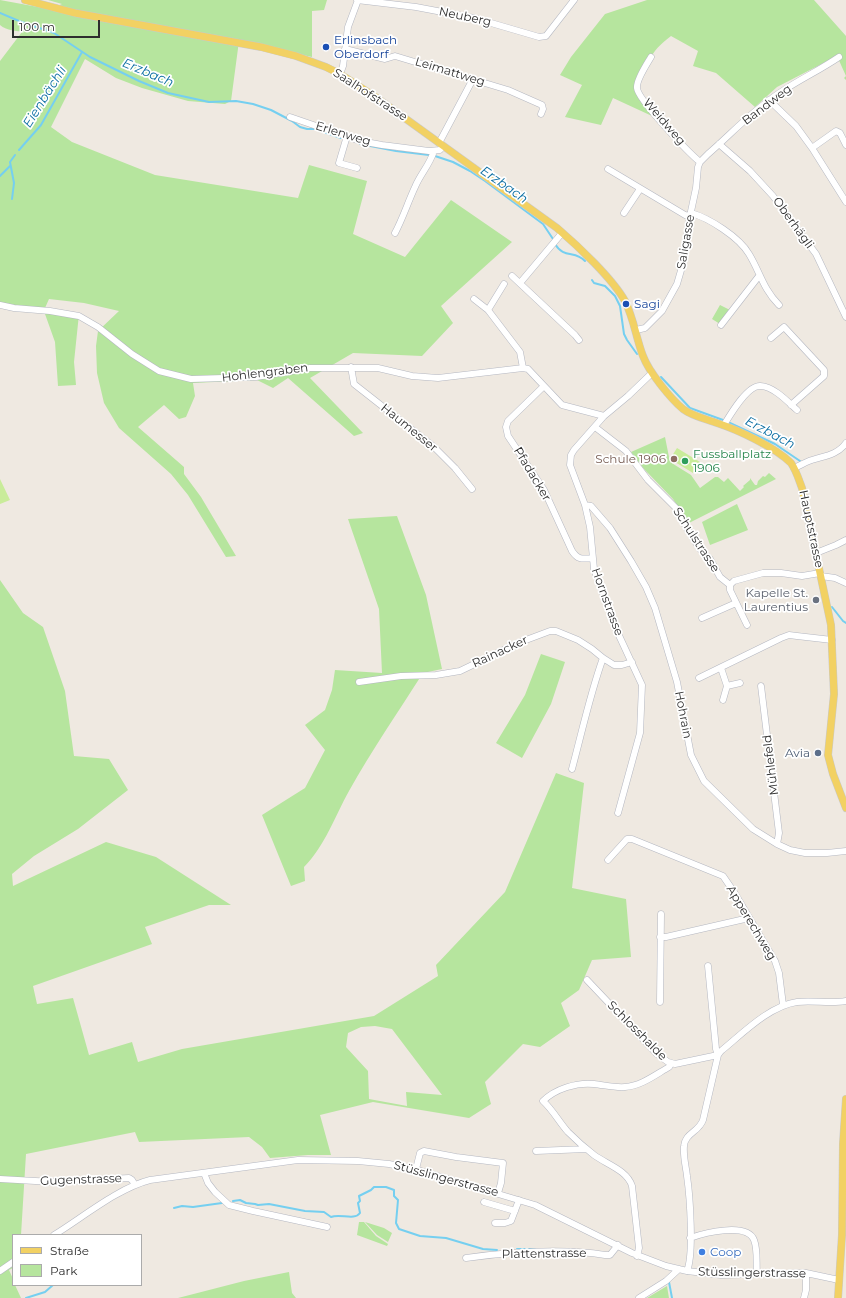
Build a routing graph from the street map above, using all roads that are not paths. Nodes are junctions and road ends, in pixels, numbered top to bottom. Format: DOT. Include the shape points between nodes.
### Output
graph roads {
  1 [pos="25,0"];
  2 [pos="358,0"];
  3 [pos="574,0"];
  4 [pos="346,49"];
  5 [pos="651,57"];
  6 [pos="839,58"];
  7 [pos="340,74"];
  8 [pos="473,79"];
  9 [pos="769,100"];
  10 [pos="541,114"];
  11 [pos="290,117"];
  12 [pos="347,136"];
  13 [pos="719,144"];
  14 [pos="441,145"];
  15 [pos="846,145"];
  16 [pos="812,148"];
  17 [pos="434,151"];
  18 [pos="700,162"];
  19 [pos="357,168"];
  20 [pos="608,169"];
  21 [pos="640,189"];
  22 [pos="846,202"];
  23 [pos="624,213"];
  24 [pos="691,214"];
  25 [pos="395,233"];
  26 [pos="562,233"];
  27 [pos="512,276"];
  28 [pos="759,276"];
  29 [pos="520,283"];
  30 [pos="504,284"];
  31 [pos="474,299"];
  32 [pos="778,304"];
  33 [pos="0,305"];
  34 [pos="488,310"];
  35 [pos="846,317"];
  36 [pos="722,325"];
  37 [pos="636,330"];
  38 [pos="771,338"];
  39 [pos="579,340"];
  40 [pos="351,368"];
  41 [pos="523,368"];
  42 [pos="652,373"];
  43 [pos="544,386"];
  44 [pos="791,405"];
  45 [pos="797,410"];
  46 [pos="604,416"];
  47 [pos="724,425"];
  48 [pos="595,427"];
  49 [pos="846,443"];
  50 [pos="794,468"];
  51 [pos="472,489"];
  52 [pos="586,505"];
  53 [pos="846,540"];
  54 [pos="816,553"];
  55 [pos="592,558"];
  56 [pos="821,574"];
  57 [pos="846,584"];
  58 [pos="730,585"];
  59 [pos="736,603"];
  60 [pos="702,618"];
  61 [pos="747,625"];
  62 [pos="832,640"];
  63 [pos="603,658"];
  64 [pos="632,662"];
  65 [pos="721,668"];
  66 [pos="699,678"];
  67 [pos="359,682"];
  68 [pos="740,683"];
  69 [pos="727,686"];
  70 [pos="761,686"];
  71 [pos="723,700"];
  72 [pos="572,769"];
  73 [pos="846,808"];
  74 [pos="618,813"];
  75 [pos="776,844"];
  76 [pos="846,851"];
  77 [pos="608,860"];
  78 [pos="661,914"];
  79 [pos="749,918"];
  80 [pos="660,937"];
  81 [pos="708,966"];
  82 [pos="587,980"];
  83 [pos="846,1001"];
  84 [pos="660,1002"];
  85 [pos="783,1005"];
  86 [pos="718,1056"];
  87 [pos="672,1064"];
  88 [pos="846,1099"];
  89 [pos="586,1149"];
  90 [pos="536,1151"];
  91 [pos="416,1169"];
  92 [pos="204,1173"];
  93 [pos="0,1179"];
  94 [pos="135,1185"];
  95 [pos="498,1193"];
  96 [pos="519,1200"];
  97 [pos="484,1202"];
  98 [pos="515,1211"];
  99 [pos="495,1223"];
  100 [pos="327,1227"];
  101 [pos="56,1234"];
  102 [pos="690,1238"];
  103 [pos="618,1245"];
  104 [pos="638,1256"];
  105 [pos="466,1258"];
  106 [pos="843,1261"];
  107 [pos="12,1263"];
  108 [pos="679,1269"];
  109 [pos="0,1271"];
  110 [pos="687,1271"];
  111 [pos="806,1273"];
  112 [pos="757,1274"];
  113 [pos="838,1280"];
  114 [pos="639,1298"];
  115 [pos="804,1298"];
  116 [pos="838,1298"];
  1 -- 7 [label="main road, Saalhofstrasse" via="75,13 281,52"];
  2 -- 3 [label="street, Neuberg" via="474,18 539,37 546,36"];
  2 -- 4 [label="street" via="348,27"];
  4 -- 7 [label="street"];
  4 -- 8 [label="street, Leimattweg" via="385,59 395,56"];
  5 -- 18 [label="street, Weidweg" via="638,83 638,91 665,127"];
  6 -- 9 [label="street, Bandweg"];
  7 -- 14 [label="main road, Saalhofstrasse" via="388,105"];
  8 -- 10 [label="street, Leimattweg" via="508,90 542,105"];
  8 -- 14 [label="street"];
  9 -- 13 [label="street, Bandweg"];
  9 -- 16 [label="street" via="796,126"];
  11 -- 12 [label="street, Erlenweg"];
  12 -- 17 [label="street, Erlenweg" via="382,145"];
  12 -- 19 [label="street" via="339,162"];
  13 -- 18 [label="street"];
  13 -- 35 [label="street, Oberhägli" via="750,171 778,202 816,254"];
  14 -- 17 [label="street" via="440,150"];
  14 -- 26 [label="main road, Saalhofstrasse"];
  15 -- 16 [label="street" via="840,133 836,131"];
  16 -- 22 [label="street"];
  17 -- 25 [label="street" via="414,188"];
  18 -- 24 [label="street, Saligasse"];
  20 -- 21 [label="street"];
  21 -- 23 [label="street"];
  21 -- 24 [label="street" via="685,215"];
  24 -- 28 [label="street" via="710,221 733,237 748,252"];
  24 -- 37 [label="street, Saligasse" via="677,284 662,311 645,328"];
  26 -- 29 [label="street"];
  26 -- 37 [label="main road, Saalhofstrasse" via="593,262 616,289 624,300"];
  27 -- 29 [label="street"];
  28 -- 32 [label="street"];
  28 -- 36 [label="street"];
  29 -- 39 [label="street"];
  30 -- 34 [label="street"];
  31 -- 34 [label="street"];
  33 -- 40 [label="street, Hohlengraben" via="79,316 159,371 191,379 256,377 310,368"];
  34 -- 41 [label="street" via="520,352"];
  37 -- 42 [label="main road, Hauptstrasse" via="643,357"];
  38 -- 44 [label="street" via="784,327 824,370 824,376"];
  40 -- 41 [label="street, Hohlengraben" via="378,368 412,376 438,378"];
  40 -- 51 [label="street, Haumesser" via="354,384 433,446"];
  41 -- 43 [label="street"];
  42 -- 46 [label="street, Hornstrasse"];
  42 -- 47 [label="main road, Hauptstrasse" via="688,412"];
  43 -- 46 [label="street" via="562,405"];
  43 -- 55 [label="street, Pfadacker" via="508,421 508,436 544,490 576,557"];
  44 -- 45 [label="street"];
  44 -- 47 [label="street" via="771,389 760,385 753,387"];
  46 -- 48 [label="street, Hornstrasse"];
  47 -- 50 [label="main road, Hauptstrasse" via="775,451"];
  48 -- 52 [label="street, Hornstrasse" via="571,455 570,465"];
  48 -- 58 [label="street, Schulstrasse" via="626,451 648,480 678,510 700,549 710,559 720,577"];
  49 -- 50 [label="street" via="829,456"];
  50 -- 54 [label="main road, Hauptstrasse" via="802,488"];
  52 -- 55 [label="street, Hornstrasse"];
  52 -- 75 [label="street, Hohrain" via="591,506 610,528 646,587 655,608 677,682 691,755 700,774 753,829"];
  53 -- 54 [label="street"];
  54 -- 56 [label="main road, Hauptstrasse"];
  55 -- 64 [label="street, Hornstrasse" via="603,596"];
  56 -- 57 [label="street"];
  56 -- 58 [label="street" via="802,576 762,573 734,581"];
  56 -- 62 [label="main road, Hauptstrasse"];
  58 -- 59 [label="street"];
  59 -- 60 [label="street"];
  59 -- 61 [label="street"];
  62 -- 65 [label="street" via="789,635"];
  62 -- 73 [label="main road, Hauptstrasse" via="834,694 828,755 832,774"];
  63 -- 64 [label="street, Rainacker" via="614,664"];
  63 -- 67 [label="street, Rainacker" via="578,640 550,631 518,643 460,671 436,676 401,676"];
  63 -- 72 [label="street" via="592,688"];
  64 -- 74 [label="street, Hornstrasse" via="642,685 640,733"];
  65 -- 66 [label="street"];
  65 -- 69 [label="street"];
  68 -- 69 [label="street"];
  69 -- 71 [label="street"];
  70 -- 75 [label="street, Mühlefeld" via="779,833"];
  75 -- 76 [label="street, Hohrain" via="805,853"];
  77 -- 79 [label="street, Apperechweg" via="627,840 632,839 715,872 723,876"];
  78 -- 80 [label="street"];
  79 -- 80 [label="street"];
  79 -- 85 [label="street, Apperechweg" via="777,965"];
  80 -- 84 [label="street"];
  81 -- 86 [label="street"];
  82 -- 87 [label="street, Schlosshalde" via="657,1054"];
  83 -- 85 [label="street"];
  85 -- 86 [label="street" via="758,1021"];
  86 -- 87 [label="street, Schlosshalde"];
  86 -- 102 [label="street" via="703,1120 699,1128 687,1137 684,1146"];
  87 -- 89 [label="street" via="633,1086 577,1084 543,1100 568,1132"];
  88 -- 106 [label="main road" via="843,1144"];
  89 -- 90 [label="street"];
  89 -- 104 [label="street" via="623,1174 630,1182"];
  91 -- 92 [label="street, Stüsslingerstrasse" via="383,1163 317,1159"];
  91 -- 95 [label="street, Stüsslingerstrasse"];
  91 -- 95 [label="street" via="420,1154 424,1151 503,1163"];
  92 -- 94 [label="street, Stüsslingerstrasse" via="150,1180"];
  92 -- 100 [label="street" via="215,1192 229,1205"];
  93 -- 94 [label="street, Gugenstrasse" via="53,1182 129,1178"];
  94 -- 101 [label="street, Stüsslingerstrasse"];
  95 -- 96 [label="street, Stüsslingerstrasse"];
  96 -- 98 [label="street"];
  96 -- 103 [label="street, Stüsslingerstrasse" via="542,1208"];
  97 -- 98 [label="street"];
  98 -- 99 [label="street" via="511,1221"];
  102 -- 110 [label="street"];
  102 -- 112 [label="street" via="698,1234 728,1230 748,1232 753,1237 755,1245"];
  103 -- 104 [label="street, Stüsslingerstrasse"];
  103 -- 105 [label="street, Plattenstrasse" via="610,1255 567,1251"];
  104 -- 108 [label="street, Stüsslingerstrasse"];
  106 -- 113 [label="main road"];
  107 -- 109 [label="street"];
  108 -- 110 [label="street, Stüsslingerstrasse"];
  108 -- 114 [label="street" via="666,1282"];
  110 -- 112 [label="street, Stüsslingerstrasse" via="721,1275"];
  111 -- 112 [label="street, Stüsslingerstrasse"];
  111 -- 113 [label="street, Stüsslingerstrasse"];
  111 -- 115 [label="street"];
  113 -- 116 [label="main road"];
}
